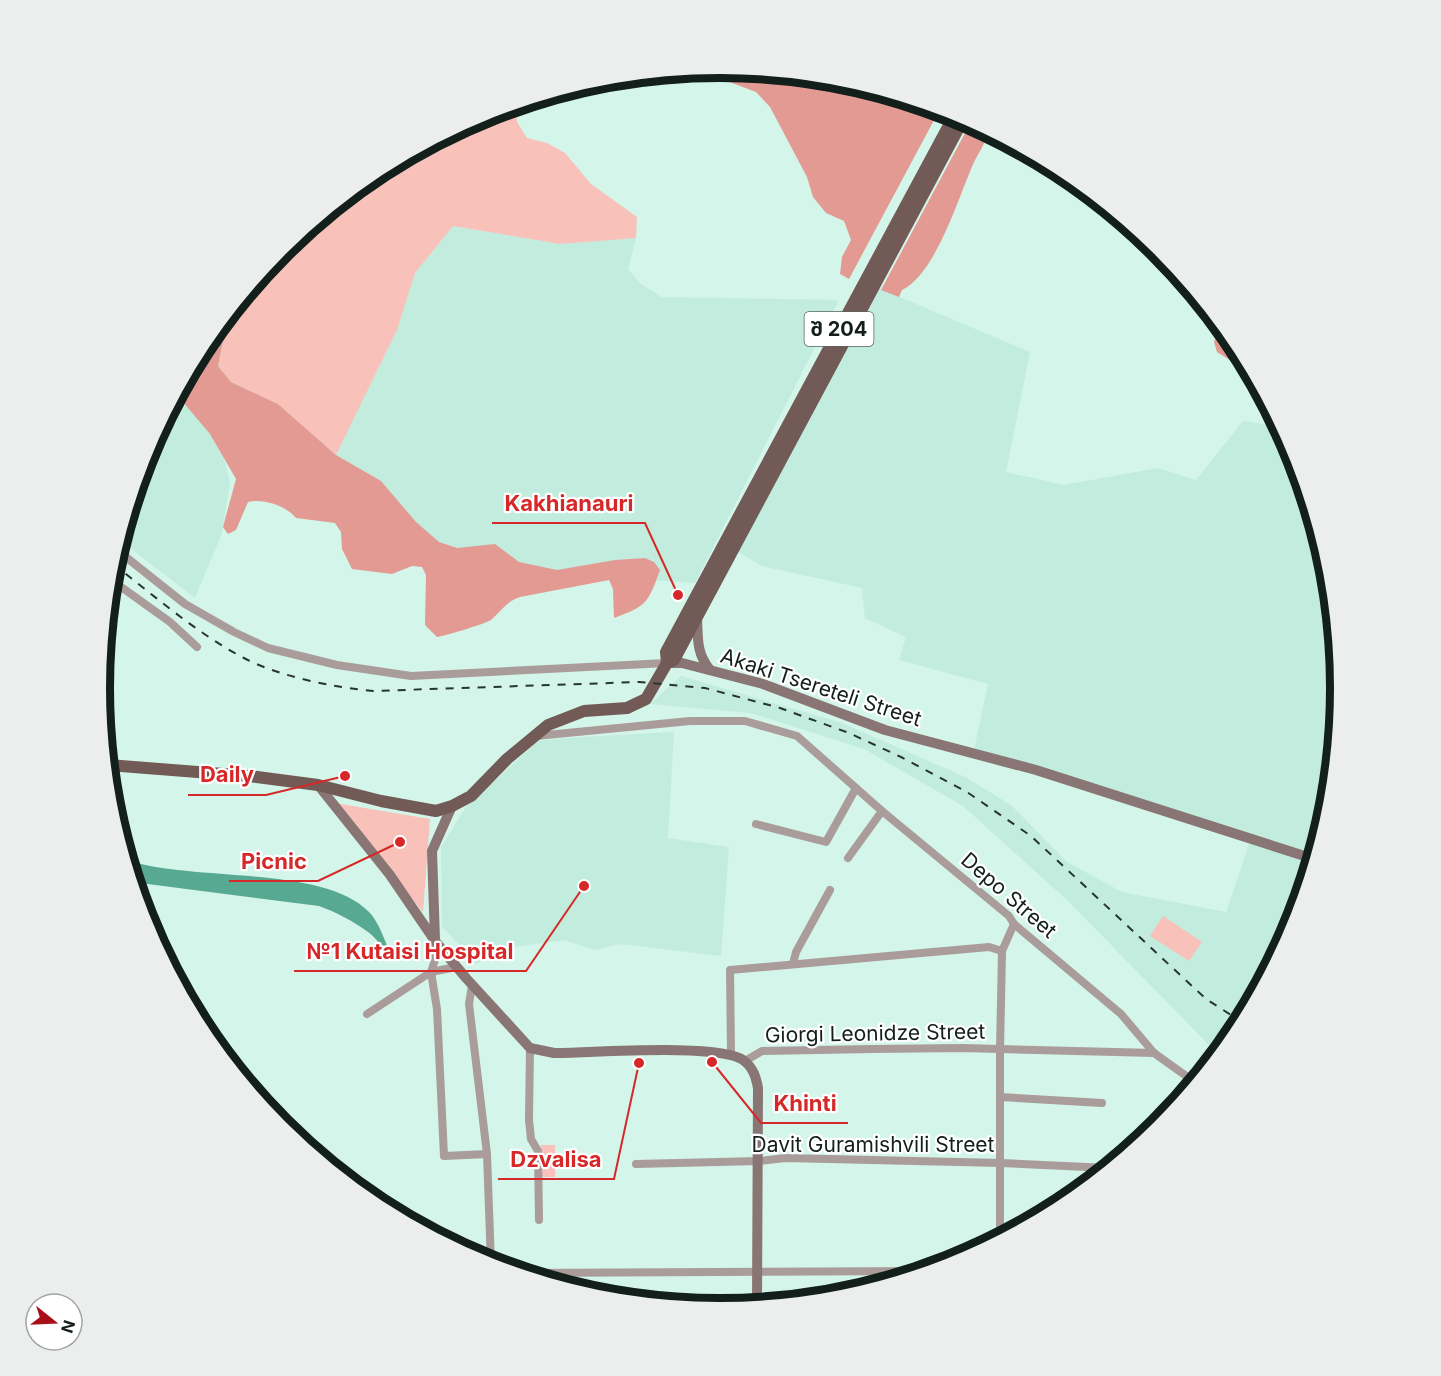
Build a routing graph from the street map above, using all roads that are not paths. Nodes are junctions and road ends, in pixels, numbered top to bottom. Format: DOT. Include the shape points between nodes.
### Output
graph roads {
  1 [pos="950,123"];
  2 [pos="959,127"];
  3 [pos="728,545"];
  4 [pos="125,556"];
  5 [pos="119,586"];
  6 [pos="697,616"];
  7 [pos="197,647"];
  8 [pos="667,663"];
  9 [pos="710,670"];
  10 [pos="535,736"];
  11 [pos="116,766"];
  12 [pos="318,785"];
  13 [pos="856,788"];
  14 [pos="452,806"];
  15 [pos="882,811"];
  16 [pos="756,824"];
  17 [pos="1307,857"];
  18 [pos="848,858"];
  19 [pos="830,890"];
  20 [pos="1014,924"];
  21 [pos="435,940"];
  22 [pos="1002,951"];
  23 [pos="794,964"];
  24 [pos="456,967"];
  25 [pos="431,972"];
  26 [pos="472,985"];
  27 [pos="367,1014"];
  28 [pos="530,1048"];
  29 [pos="1000,1050"];
  30 [pos="1154,1053"];
  31 [pos="731,1055"];
  32 [pos="745,1061"];
  33 [pos="1189,1078"];
  34 [pos="1000,1097"];
  35 [pos="1102,1103"];
  36 [pos="487,1154"];
  37 [pos="759,1161"];
  38 [pos="1001,1163"];
  39 [pos="636,1164"];
  40 [pos="1098,1168"];
  41 [pos="539,1220"];
  42 [pos="1000,1230"];
  43 [pos="491,1253"];
  44 [pos="758,1271"];
  45 [pos="899,1271"];
  46 [pos="548,1273"];
  47 [pos="757,1297"];
  1 -- 3 [label="main road, შ 204"];
  2 -- 3 [label="main road, შ 204"];
  3 -- 6 [label="main road, შ 204"];
  3 -- 8 [label="main road, შ 204" via="666,652"];
  4 -- 8 [label="street, Akaki Tsereteli Street" via="185,604 234,632 268,648 337,665 411,676"];
  5 -- 7 [label="street" via="171,622"];
  6 -- 8 [label="main road, შ 204" via="674,660"];
  6 -- 9 [label="street" via="699,651"];
  8 -- 9 [label="street, Akaki Tsereteli Street"];
  8 -- 10 [label="main road, შ 204" via="650,694 641,702 627,708 584,711 548,725"];
  9 -- 17 [label="street, Akaki Tsereteli Street" via="763,684 885,730 1036,770"];
  10 -- 13 [label="street, Depo Street" via="690,721 745,721 797,736"];
  10 -- 14 [label="main road, შ 204" via="471,796"];
  11 -- 12 [label="main road, შ 204"];
  12 -- 14 [label="main road, შ 204" via="413,808 436,811"];
  12 -- 21 [label="street" via="390,875"];
  13 -- 15 [label="street, Depo Street"];
  13 -- 16 [label="street" via="826,842"];
  14 -- 21 [label="street" via="432,851"];
  15 -- 18 [label="street"];
  15 -- 20 [label="street, Depo Street" via="1010,916"];
  19 -- 23 [label="street" via="807,928"];
  20 -- 22 [label="street"];
  20 -- 30 [label="street, Depo Street" via="1121,1014"];
  21 -- 24 [label="street"];
  21 -- 25 [label="street"];
  22 -- 23 [label="street" via="989,947"];
  22 -- 29 [label="street"];
  23 -- 31 [label="street" via="730,970"];
  24 -- 25 [label="street"];
  24 -- 26 [label="street"];
  25 -- 27 [label="street"];
  25 -- 36 [label="street" via="444,1156"];
  26 -- 28 [label="street"];
  26 -- 36 [label="street" via="469,1004"];
  28 -- 31 [label="street, Giorgi Leonidze Street" via="554,1053 695,1051"];
  28 -- 41 [label="street" via="529,1120 531,1139 538,1151"];
  29 -- 30 [label="street, Giorgi Leonidze Street"];
  29 -- 32 [label="street, Giorgi Leonidze Street" via="762,1051"];
  29 -- 34 [label="street"];
  30 -- 33 [label="street, Depo Street"];
  31 -- 32 [label="street, Giorgi Leonidze Street"];
  32 -- 37 [label="street" via="758,1088"];
  34 -- 35 [label="street"];
  34 -- 38 [label="street"];
  36 -- 43 [label="street"];
  37 -- 38 [label="street, Davit Guramishvili Street" via="785,1158"];
  37 -- 39 [label="street, Davit Guramishvili Street"];
  37 -- 44 [label="street"];
  38 -- 40 [label="street, Davit Guramishvili Street"];
  38 -- 42 [label="street"];
  44 -- 45 [label="street"];
  44 -- 46 [label="street"];
  44 -- 47 [label="street"];
}
